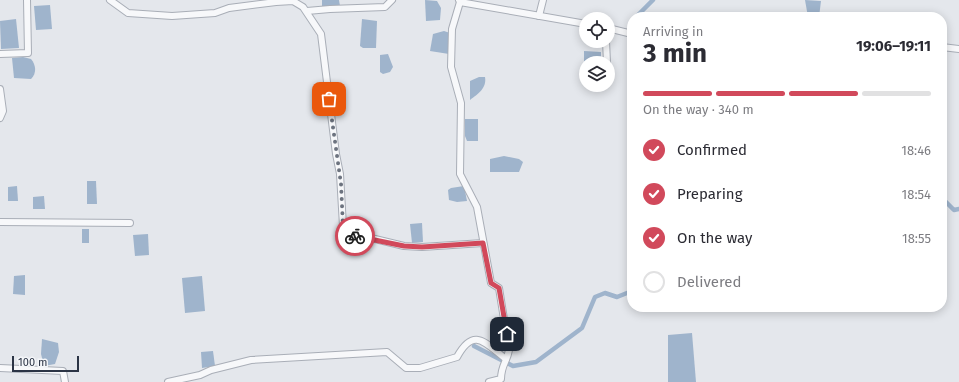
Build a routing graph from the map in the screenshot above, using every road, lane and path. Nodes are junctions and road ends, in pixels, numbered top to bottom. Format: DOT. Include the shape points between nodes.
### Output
graph roads {
  1 [pos="27,0"];
  2 [pos="110,0"];
  3 [pos="392,0"];
  4 [pos="542,0"];
  5 [pos="460,1"];
  6 [pos="307,11"];
  7 [pos="539,16"];
  8 [pos="579,23"];
  9 [pos="615,30"];
  10 [pos="627,33"];
  11 [pos="947,48"];
  12 [pos="959,49"];
  13 [pos="0,54"];
  14 [pos="0,89"];
  15 [pos="0,118"];
  16 [pos="0,222"];
  17 [pos="130,224"];
  18 [pos="483,243"];
  19 [pos="506,360"];
  20 [pos="0,368"];
  21 [pos="65,382"];
  22 [pos="168,382"];
  23 [pos="489,382"];
  1 -- 13 [label="street" via="28,52"];
  2 -- 6 [label="street" via="128,12 172,16 214,13 228,8 293,1"];
  3 -- 6 [label="street" via="385,7"];
  4 -- 7 [label="street"];
  5 -- 7 [label="street"];
  5 -- 18 [label="street" via="452,29 452,67 461,103 460,174 477,207"];
  6 -- 18 [label="street" via="321,34 340,174 343,226 346,232 404,246"];
  7 -- 8 [label="street"];
  9 -- 10 [label="street"];
  11 -- 12 [label="street"];
  14 -- 15 [label="street" via="3,111"];
  16 -- 17 [label="street"];
  18 -- 19 [label="street" via="491,283 499,288 509,350"];
  19 -- 22 [label="street" via="479,340 473,339 463,345 457,357 420,368 406,368 387,352 251,360"];
  19 -- 23 [label="street" via="501,368 501,379"];
  20 -- 21 [label="street" via="63,371"];
}
